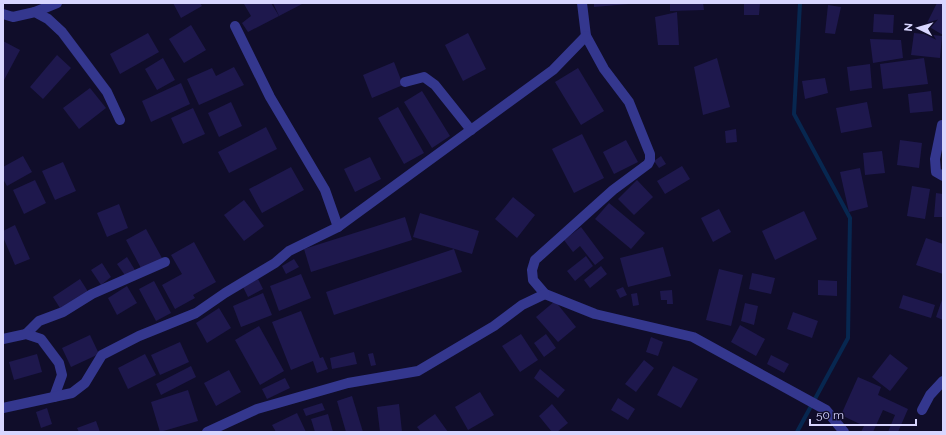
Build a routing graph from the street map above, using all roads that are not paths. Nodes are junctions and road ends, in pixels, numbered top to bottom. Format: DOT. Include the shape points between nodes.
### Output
graph roads {
  1 [pos="57,3"];
  2 [pos="582,3"];
  3 [pos="35,12"];
  4 [pos="3,14"];
  5 [pos="234,26"];
  6 [pos="586,36"];
  7 [pos="405,82"];
  8 [pos="120,120"];
  9 [pos="942,125"];
  10 [pos="471,130"];
  11 [pos="943,176"];
  12 [pos="338,227"];
  13 [pos="165,262"];
  14 [pos="545,294"];
  15 [pos="26,334"];
  16 [pos="3,339"];
  17 [pos="943,381"];
  18 [pos="54,397"];
  19 [pos="3,408"];
  20 [pos="922,410"];
  21 [pos="207,432"];
  22 [pos="844,432"];
  1 -- 3 [label="street"];
  2 -- 6 [label="street"];
  3 -- 4 [label="street" via="13,17"];
  3 -- 8 [label="street" via="62,32 107,92"];
  5 -- 12 [label="street" via="270,97 325,190"];
  6 -- 10 [label="street" via="553,70"];
  6 -- 14 [label="street" via="604,69 629,102 650,154 650,160 535,260 533,280"];
  7 -- 10 [label="street" via="424,77 436,85"];
  9 -- 11 [label="street" via="935,159 936,172"];
  10 -- 12 [label="street"];
  12 -- 18 [label="street" via="289,251 275,263 196,313 139,336 102,355 85,383 72,393"];
  13 -- 15 [label="street" via="39,321"];
  14 -- 21 [label="street" via="522,305 494,326 418,371 348,383 257,408"];
  14 -- 22 [label="street" via="595,314 694,337 826,410"];
  15 -- 16 [label="street"];
  15 -- 18 [label="street" via="41,339 59,363 62,375"];
  17 -- 20 [label="street" via="930,395"];
  18 -- 19 [label="street"];
}
